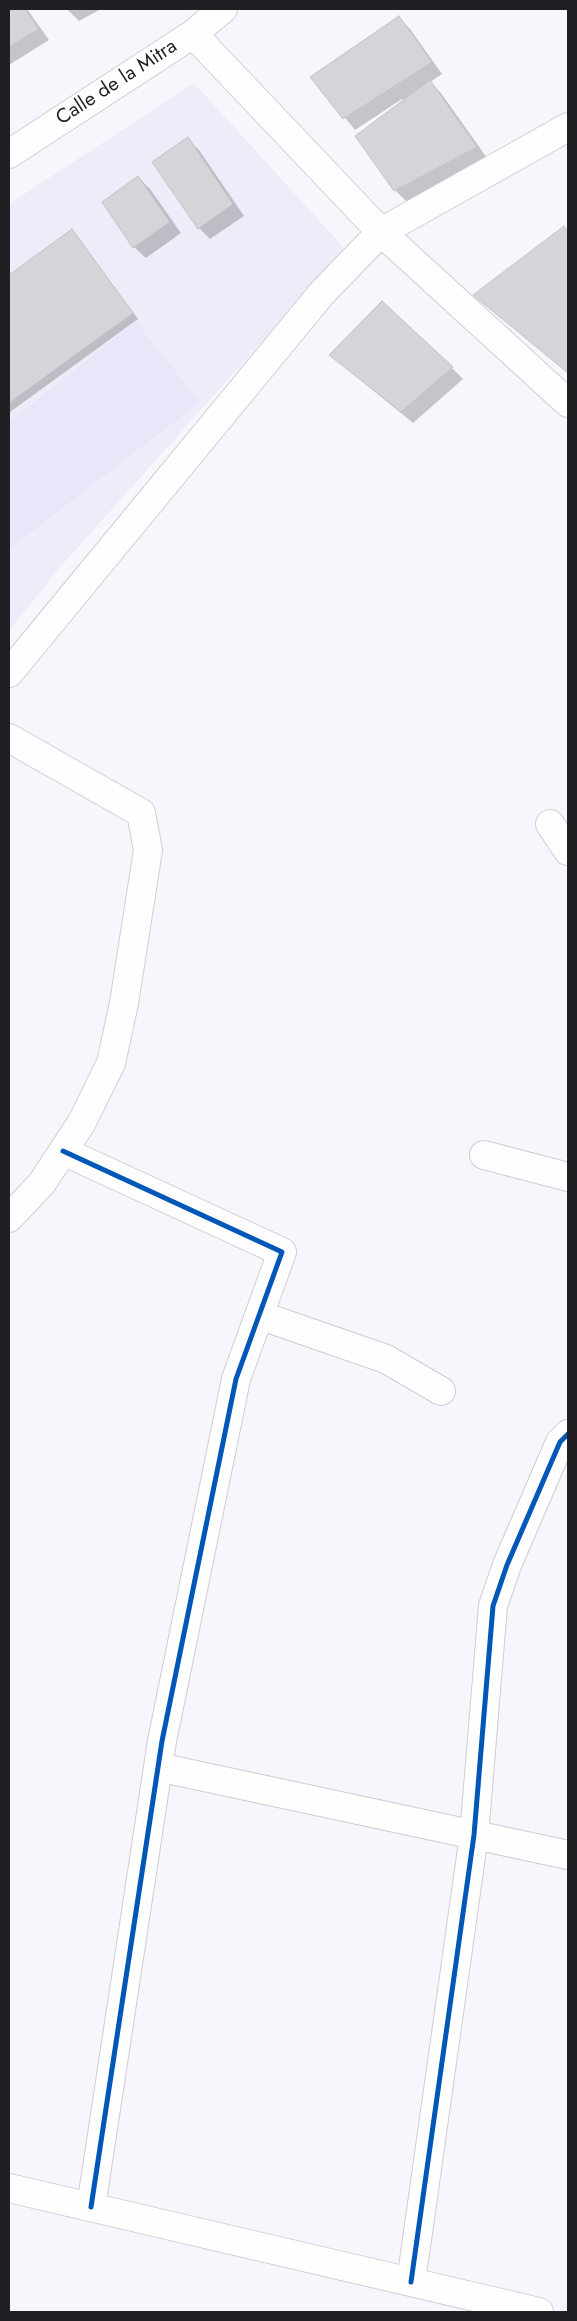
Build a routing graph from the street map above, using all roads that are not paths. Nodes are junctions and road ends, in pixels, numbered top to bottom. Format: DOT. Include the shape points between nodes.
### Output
graph roads {
  1 [pos="223,9"];
  2 [pos="193,34"];
  3 [pos="568,127"];
  4 [pos="9,154"];
  5 [pos="380,232"];
  6 [pos="568,403"];
  7 [pos="9,673"];
  8 [pos="9,738"];
  9 [pos="550,824"];
  10 [pos="568,851"];
  11 [pos="63,1151"];
  12 [pos="484,1155"];
  13 [pos="568,1177"];
  14 [pos="9,1218"];
  15 [pos="259,1316"];
  16 [pos="441,1391"];
  17 [pos="568,1434"];
  18 [pos="158,1767"];
  19 [pos="474,1835"];
  20 [pos="568,1855"];
  21 [pos="9,2188"];
  22 [pos="91,2207"];
  23 [pos="411,2282"];
  24 [pos="539,2312"];
  1 -- 2 [label="street, Calle de la Mitra"];
  2 -- 4 [label="street, Calle de la Mitra"];
  2 -- 5 [label="street"];
  3 -- 5 [label="street"];
  5 -- 6 [label="street"];
  5 -- 7 [label="street" via="322,293"];
  8 -- 11 [label="street" via="141,813 148,850 124,1003 111,1063 82,1122"];
  9 -- 10 [label="street"];
  11 -- 14 [label="street" via="42,1183"];
  11 -- 15 [label="street" via="282,1252"];
  12 -- 13 [label="street"];
  15 -- 16 [label="street" via="386,1359"];
  15 -- 18 [label="street" via="236,1380"];
  17 -- 19 [label="street" via="560,1442 507,1565 493,1606"];
  18 -- 19 [label="street"];
  18 -- 22 [label="street"];
  19 -- 20 [label="street"];
  19 -- 23 [label="street"];
  21 -- 22 [label="street"];
  22 -- 23 [label="street"];
  23 -- 24 [label="street"];
}
